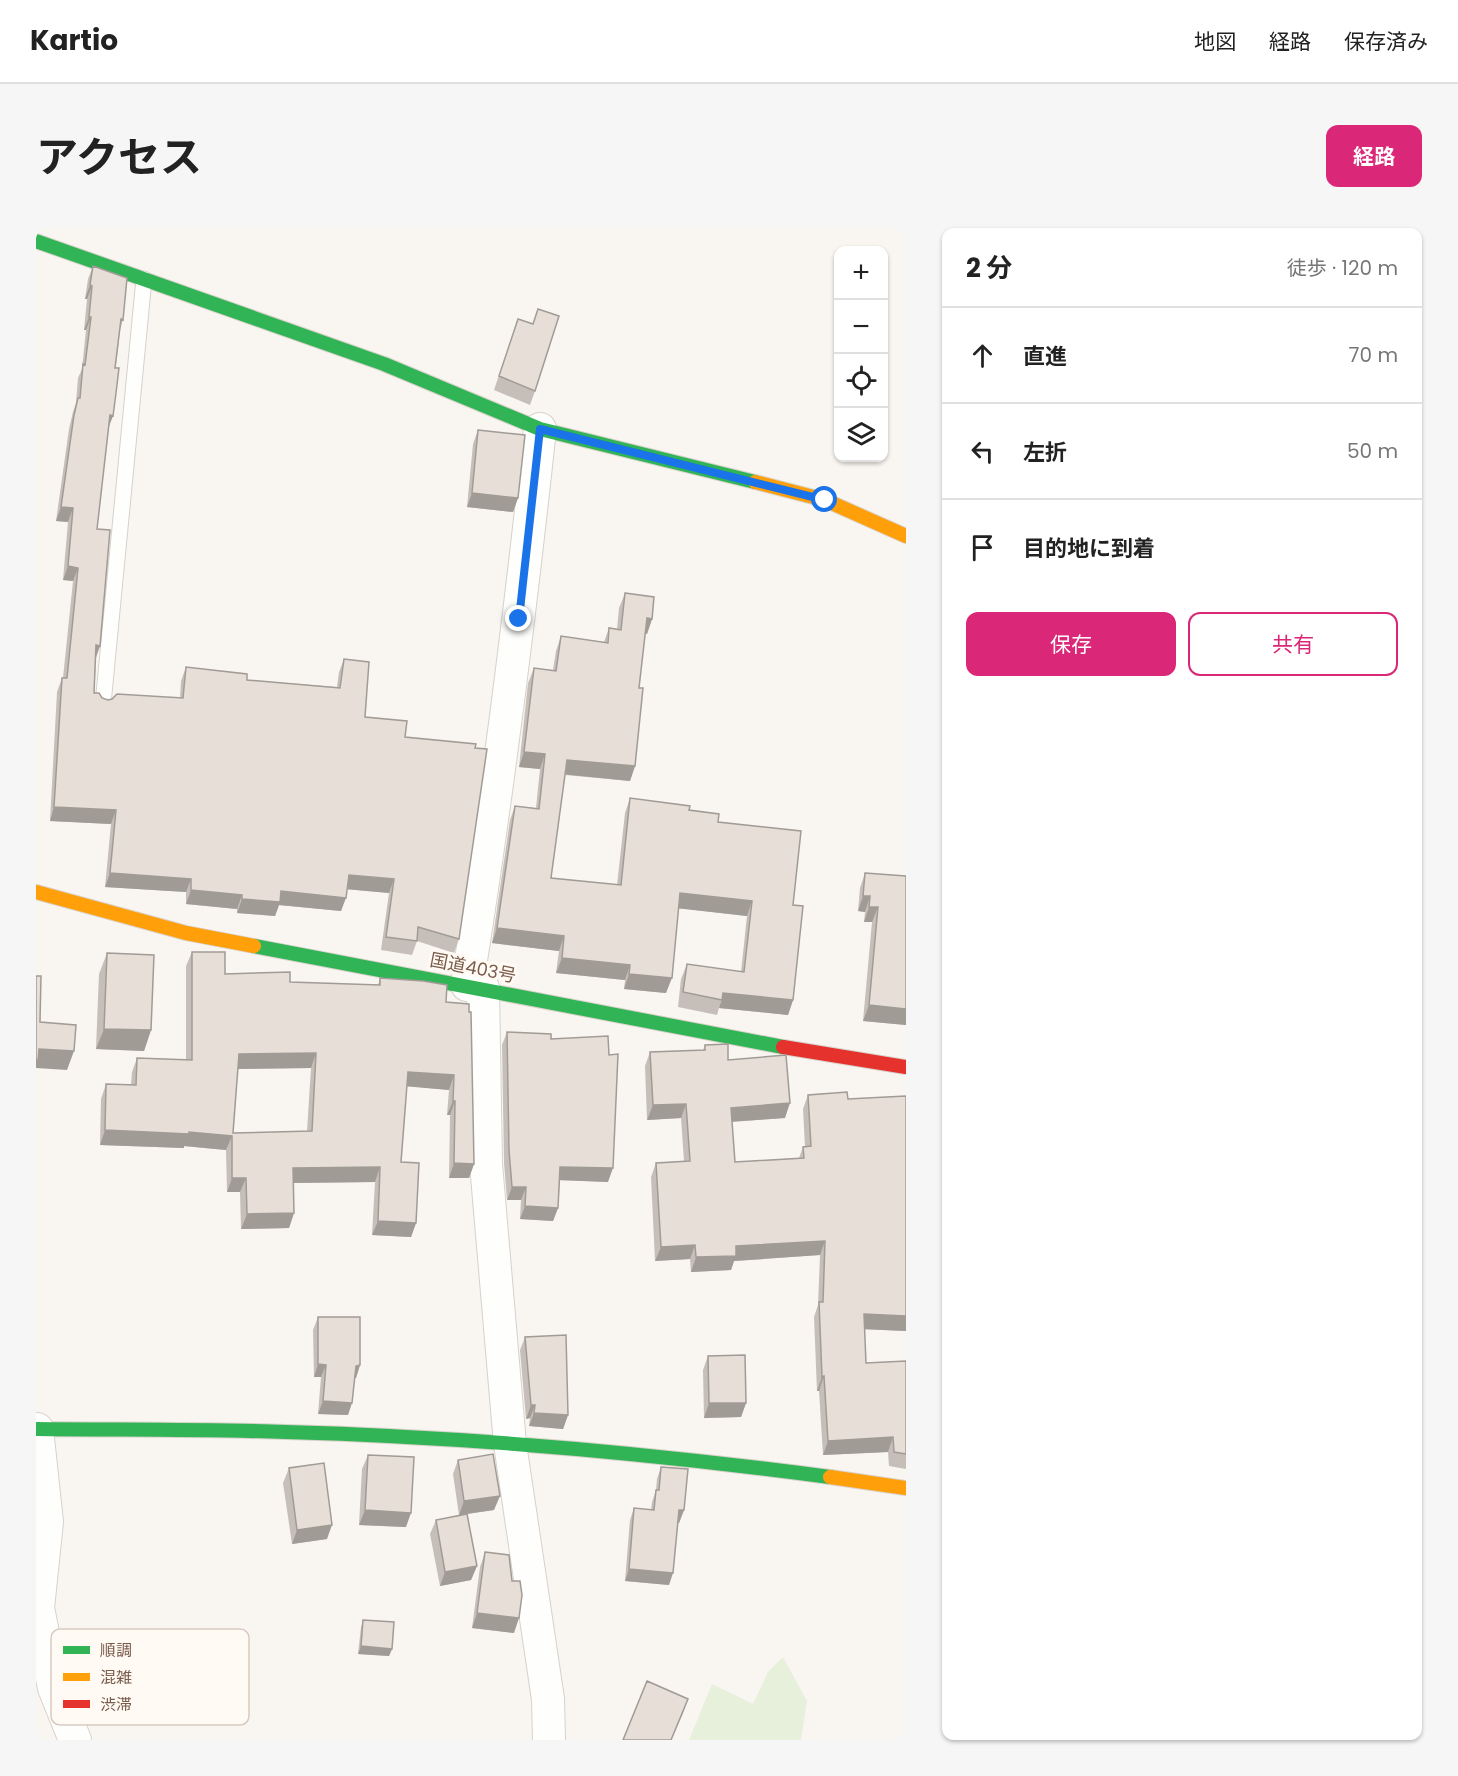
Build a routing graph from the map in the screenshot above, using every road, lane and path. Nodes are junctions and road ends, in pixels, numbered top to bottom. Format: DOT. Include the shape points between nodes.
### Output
graph roads {
  1 [pos="36,241"];
  2 [pos="144,279"];
  3 [pos="540,429"];
  4 [pos="906,536"];
  5 [pos="103,704"];
  6 [pos="36,892"];
  7 [pos="475,986"];
  8 [pos="906,1068"];
  9 [pos="36,1429"];
  10 [pos="510,1444"];
  11 [pos="906,1488"];
  12 [pos="51,1673"];
  13 [pos="69,1725"];
  14 [pos="75,1740"];
  15 [pos="549,1740"];
  1 -- 2 [label="main road"];
  2 -- 3 [label="main road" via="384,364"];
  2 -- 5 [label="lane"];
  3 -- 4 [label="main road" via="825,500"];
  3 -- 7 [label="street"];
  6 -- 7 [label="main road, 国道403号" via="186,933"];
  7 -- 8 [label="main road, 国道403号"];
  7 -- 10 [label="street"];
  9 -- 10 [label="main road" via="321,1433"];
  9 -- 12 [label="street" via="47,1522 38,1608"];
  10 -- 11 [label="main road" via="683,1457"];
  10 -- 15 [label="street" via="548,1699"];
  13 -- 14 [label="street"];
}
